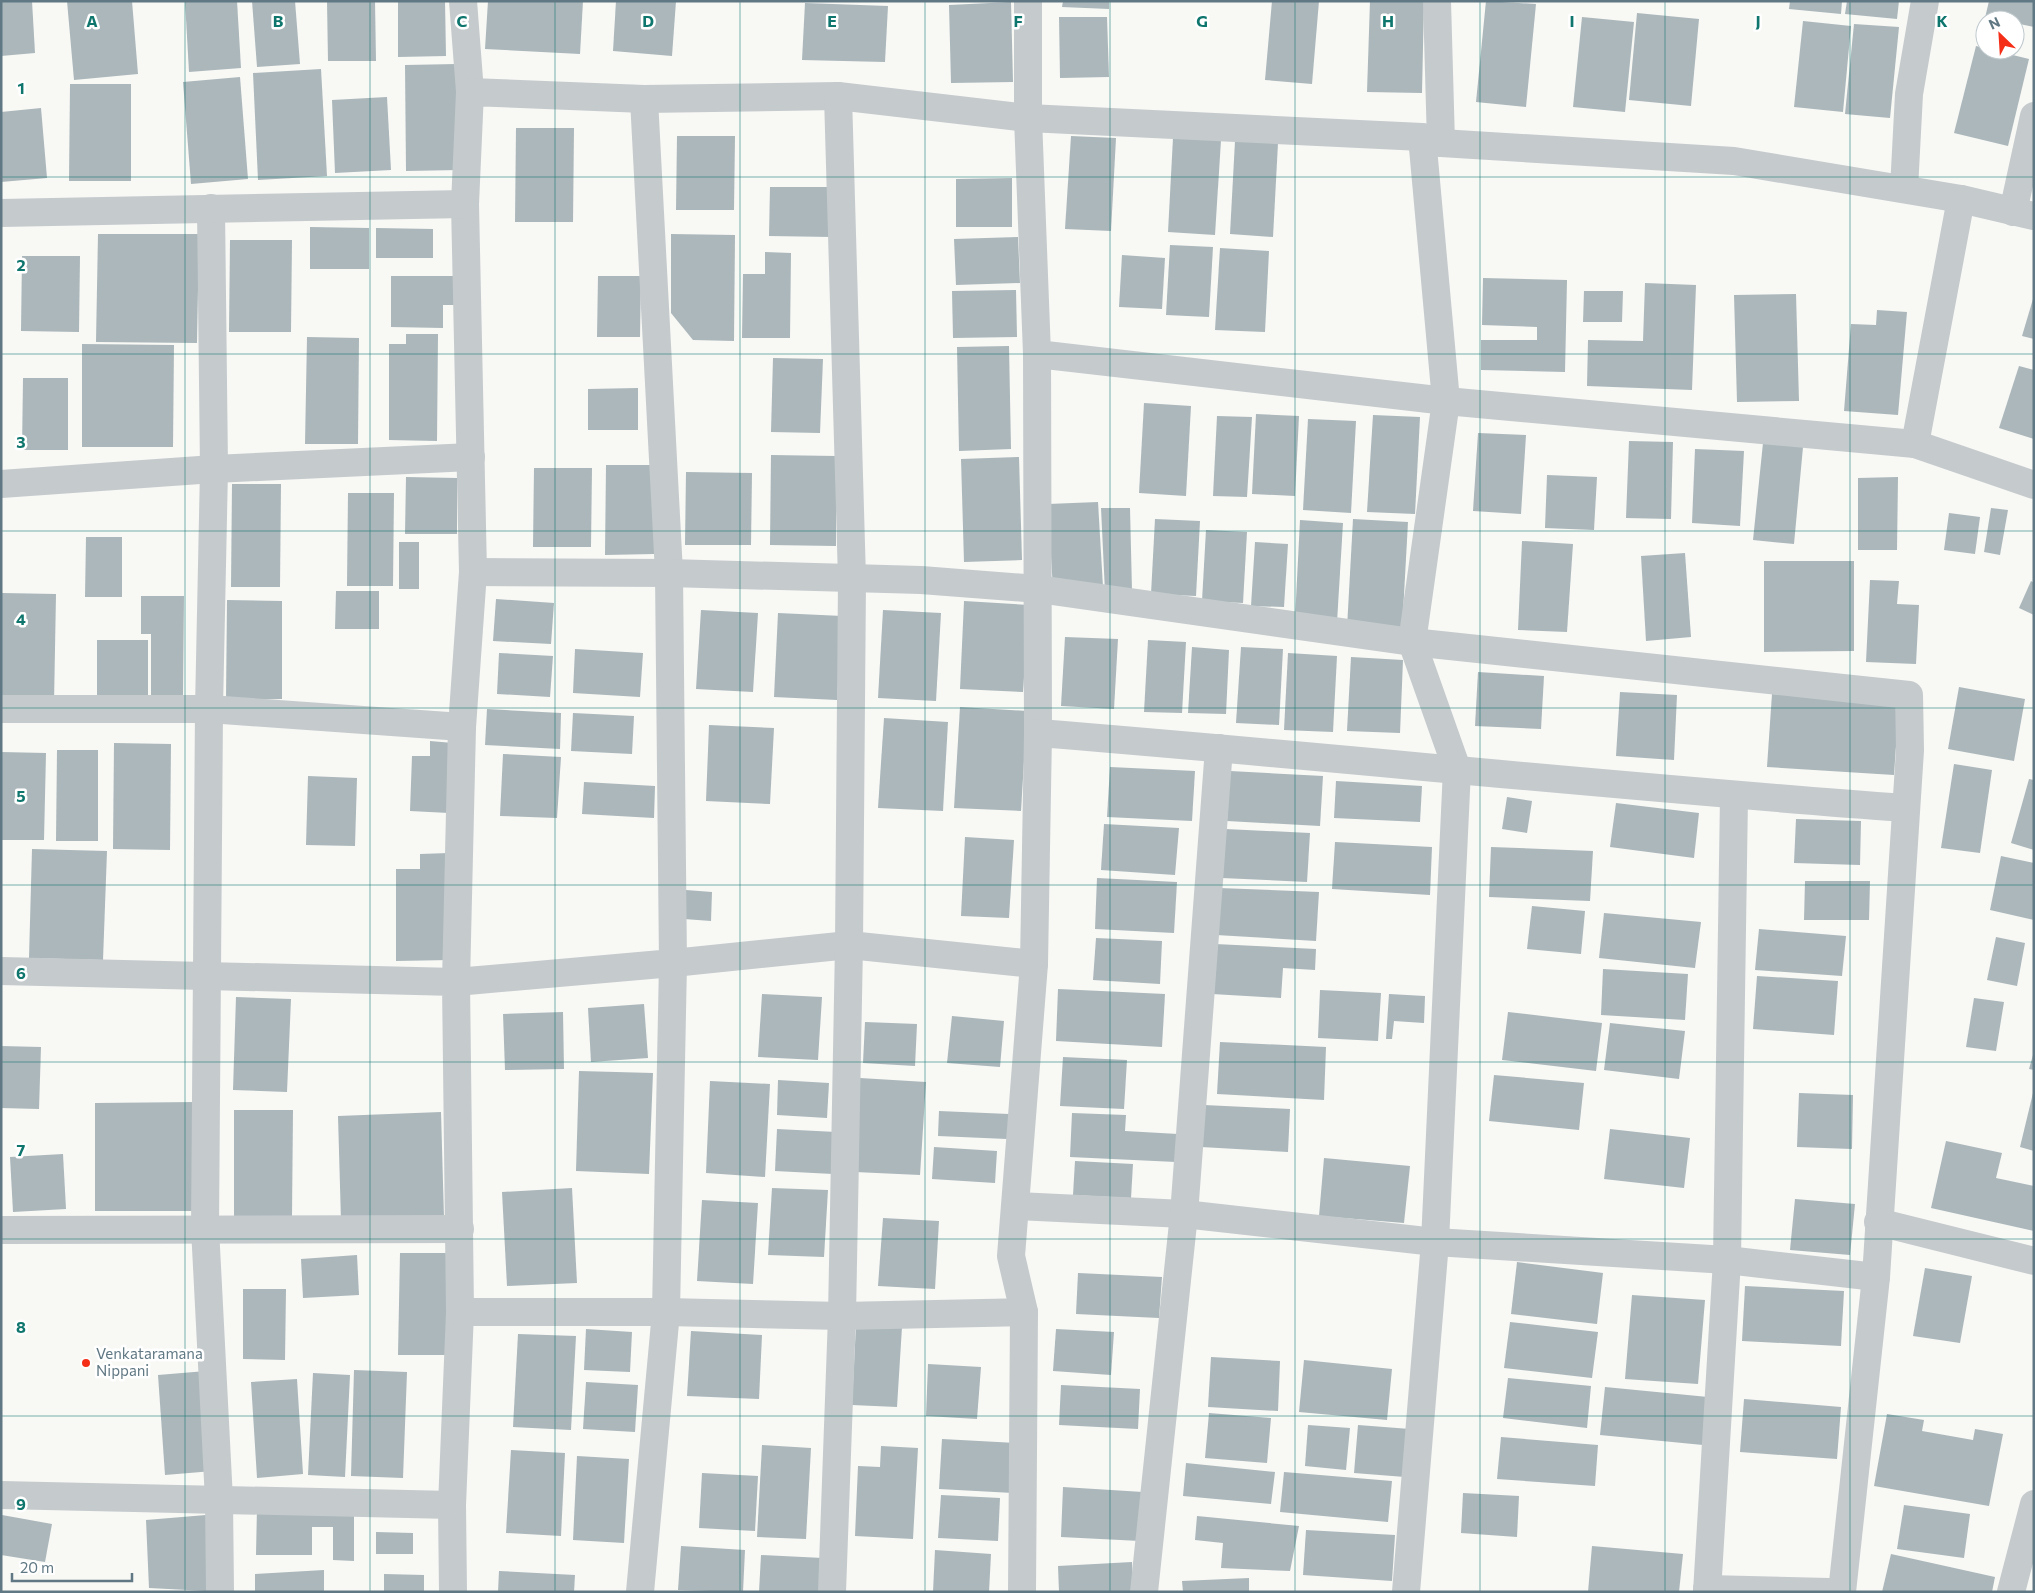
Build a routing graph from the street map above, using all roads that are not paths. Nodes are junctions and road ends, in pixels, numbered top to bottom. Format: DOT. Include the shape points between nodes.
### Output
graph roads {
  1 [pos="463,1"];
  2 [pos="1028,1"];
  3 [pos="1437,1"];
  4 [pos="1925,1"];
  5 [pos="470,92"];
  6 [pos="838,96"];
  7 [pos="644,99"];
  8 [pos="2034,116"];
  9 [pos="1028,118"];
  10 [pos="1431,140"];
  11 [pos="1904,189"];
  12 [pos="1961,199"];
  13 [pos="465,204"];
  14 [pos="211,208"];
  15 [pos="1,213"];
  16 [pos="2024,214"];
  17 [pos="1037,354"];
  18 [pos="1446,401"];
  19 [pos="1915,444"];
  20 [pos="471,457"];
  21 [pos="214,470"];
  22 [pos="1,484"];
  23 [pos="2034,485"];
  24 [pos="473,572"];
  25 [pos="669,573"];
  26 [pos="852,579"];
  27 [pos="1038,589"];
  28 [pos="1412,642"];
  29 [pos="1,709"];
  30 [pos="209,709"];
  31 [pos="462,727"];
  32 [pos="1038,734"];
  33 [pos="1219,748"];
  34 [pos="1457,769"];
  35 [pos="1734,796"];
  36 [pos="1905,808"];
  37 [pos="849,945"];
  38 [pos="673,962"];
  39 [pos="1034,964"];
  40 [pos="1,971"];
  41 [pos="206,976"];
  42 [pos="456,982"];
  43 [pos="1017,1206"];
  44 [pos="1184,1214"];
  45 [pos="1878,1222"];
  46 [pos="205,1228"];
  47 [pos="460,1229"];
  48 [pos="1,1230"];
  49 [pos="1435,1242"];
  50 [pos="1727,1260"];
  51 [pos="2034,1261"];
  52 [pos="1876,1277"];
  53 [pos="460,1312"];
  54 [pos="666,1312"];
  55 [pos="1024,1312"];
  56 [pos="842,1316"];
  57 [pos="1,1495"];
  58 [pos="219,1500"];
  59 [pos="452,1504"];
  60 [pos="2034,1504"];
  61 [pos="1707,1590"];
  62 [pos="220,1592"];
  63 [pos="453,1592"];
  64 [pos="640,1592"];
  65 [pos="832,1592"];
  66 [pos="1022,1592"];
  67 [pos="1144,1592"];
  68 [pos="1406,1592"];
  69 [pos="1829,1592"];
  70 [pos="1842,1592"];
  71 [pos="2011,1592"];
  1 -- 5 [label="street"];
  2 -- 9 [label="street"];
  3 -- 10 [label="street"];
  4 -- 11 [label="street" via="1909,94"];
  5 -- 7 [label="street"];
  5 -- 13 [label="street"];
  6 -- 7 [label="street"];
  6 -- 9 [label="street"];
  6 -- 26 [label="street"];
  7 -- 25 [label="street"];
  8 -- 16 [label="street"];
  9 -- 10 [label="street"];
  9 -- 17 [label="street"];
  10 -- 11 [label="street" via="1734,161"];
  10 -- 18 [label="street"];
  11 -- 12 [label="street"];
  12 -- 16 [label="street"];
  12 -- 19 [label="street"];
  13 -- 14 [label="street"];
  13 -- 20 [label="street"];
  14 -- 15 [label="street"];
  14 -- 21 [label="street"];
  17 -- 18 [label="street"];
  17 -- 27 [label="street"];
  18 -- 19 [label="street"];
  18 -- 28 [label="street"];
  19 -- 23 [label="street"];
  20 -- 21 [label="street"];
  20 -- 24 [label="street"];
  21 -- 22 [label="street"];
  21 -- 30 [label="street"];
  24 -- 25 [label="street"];
  24 -- 31 [label="street"];
  25 -- 26 [label="street"];
  25 -- 38 [label="street"];
  26 -- 27 [label="street" via="922,580"];
  26 -- 37 [label="street"];
  27 -- 28 [label="street"];
  27 -- 32 [label="street"];
  28 -- 34 [label="street"];
  28 -- 36 [label="street" via="1909,695 1910,750"];
  29 -- 30 [label="street"];
  30 -- 31 [label="street"];
  30 -- 41 [label="street"];
  31 -- 42 [label="street"];
  32 -- 33 [label="street"];
  32 -- 39 [label="street"];
  33 -- 34 [label="street"];
  33 -- 44 [label="street"];
  34 -- 35 [label="street"];
  34 -- 49 [label="street"];
  35 -- 36 [label="street"];
  35 -- 50 [label="street"];
  36 -- 45 [label="street"];
  37 -- 38 [label="street"];
  37 -- 39 [label="street"];
  37 -- 56 [label="street"];
  38 -- 42 [label="street"];
  38 -- 54 [label="street"];
  39 -- 43 [label="street"];
  40 -- 41 [label="street"];
  41 -- 42 [label="street"];
  41 -- 46 [label="street"];
  42 -- 47 [label="street"];
  43 -- 44 [label="street"];
  43 -- 55 [label="street" via="1011,1256"];
  44 -- 49 [label="street"];
  44 -- 67 [label="street"];
  45 -- 51 [label="street"];
  45 -- 52 [label="street"];
  46 -- 47 [label="street"];
  46 -- 48 [label="street"];
  46 -- 58 [label="street"];
  47 -- 53 [label="street"];
  49 -- 50 [label="street"];
  49 -- 68 [label="street"];
  50 -- 52 [label="street"];
  50 -- 61 [label="street"];
  52 -- 70 [label="street"];
  53 -- 54 [label="street"];
  53 -- 59 [label="street"];
  54 -- 56 [label="street"];
  54 -- 64 [label="street"];
  55 -- 56 [label="street"];
  55 -- 66 [label="street"];
  56 -- 65 [label="street"];
  57 -- 58 [label="street"];
  58 -- 59 [label="street"];
  58 -- 62 [label="street"];
  59 -- 63 [label="street"];
  60 -- 71 [label="street"];
  61 -- 69 [label="street"];
}
